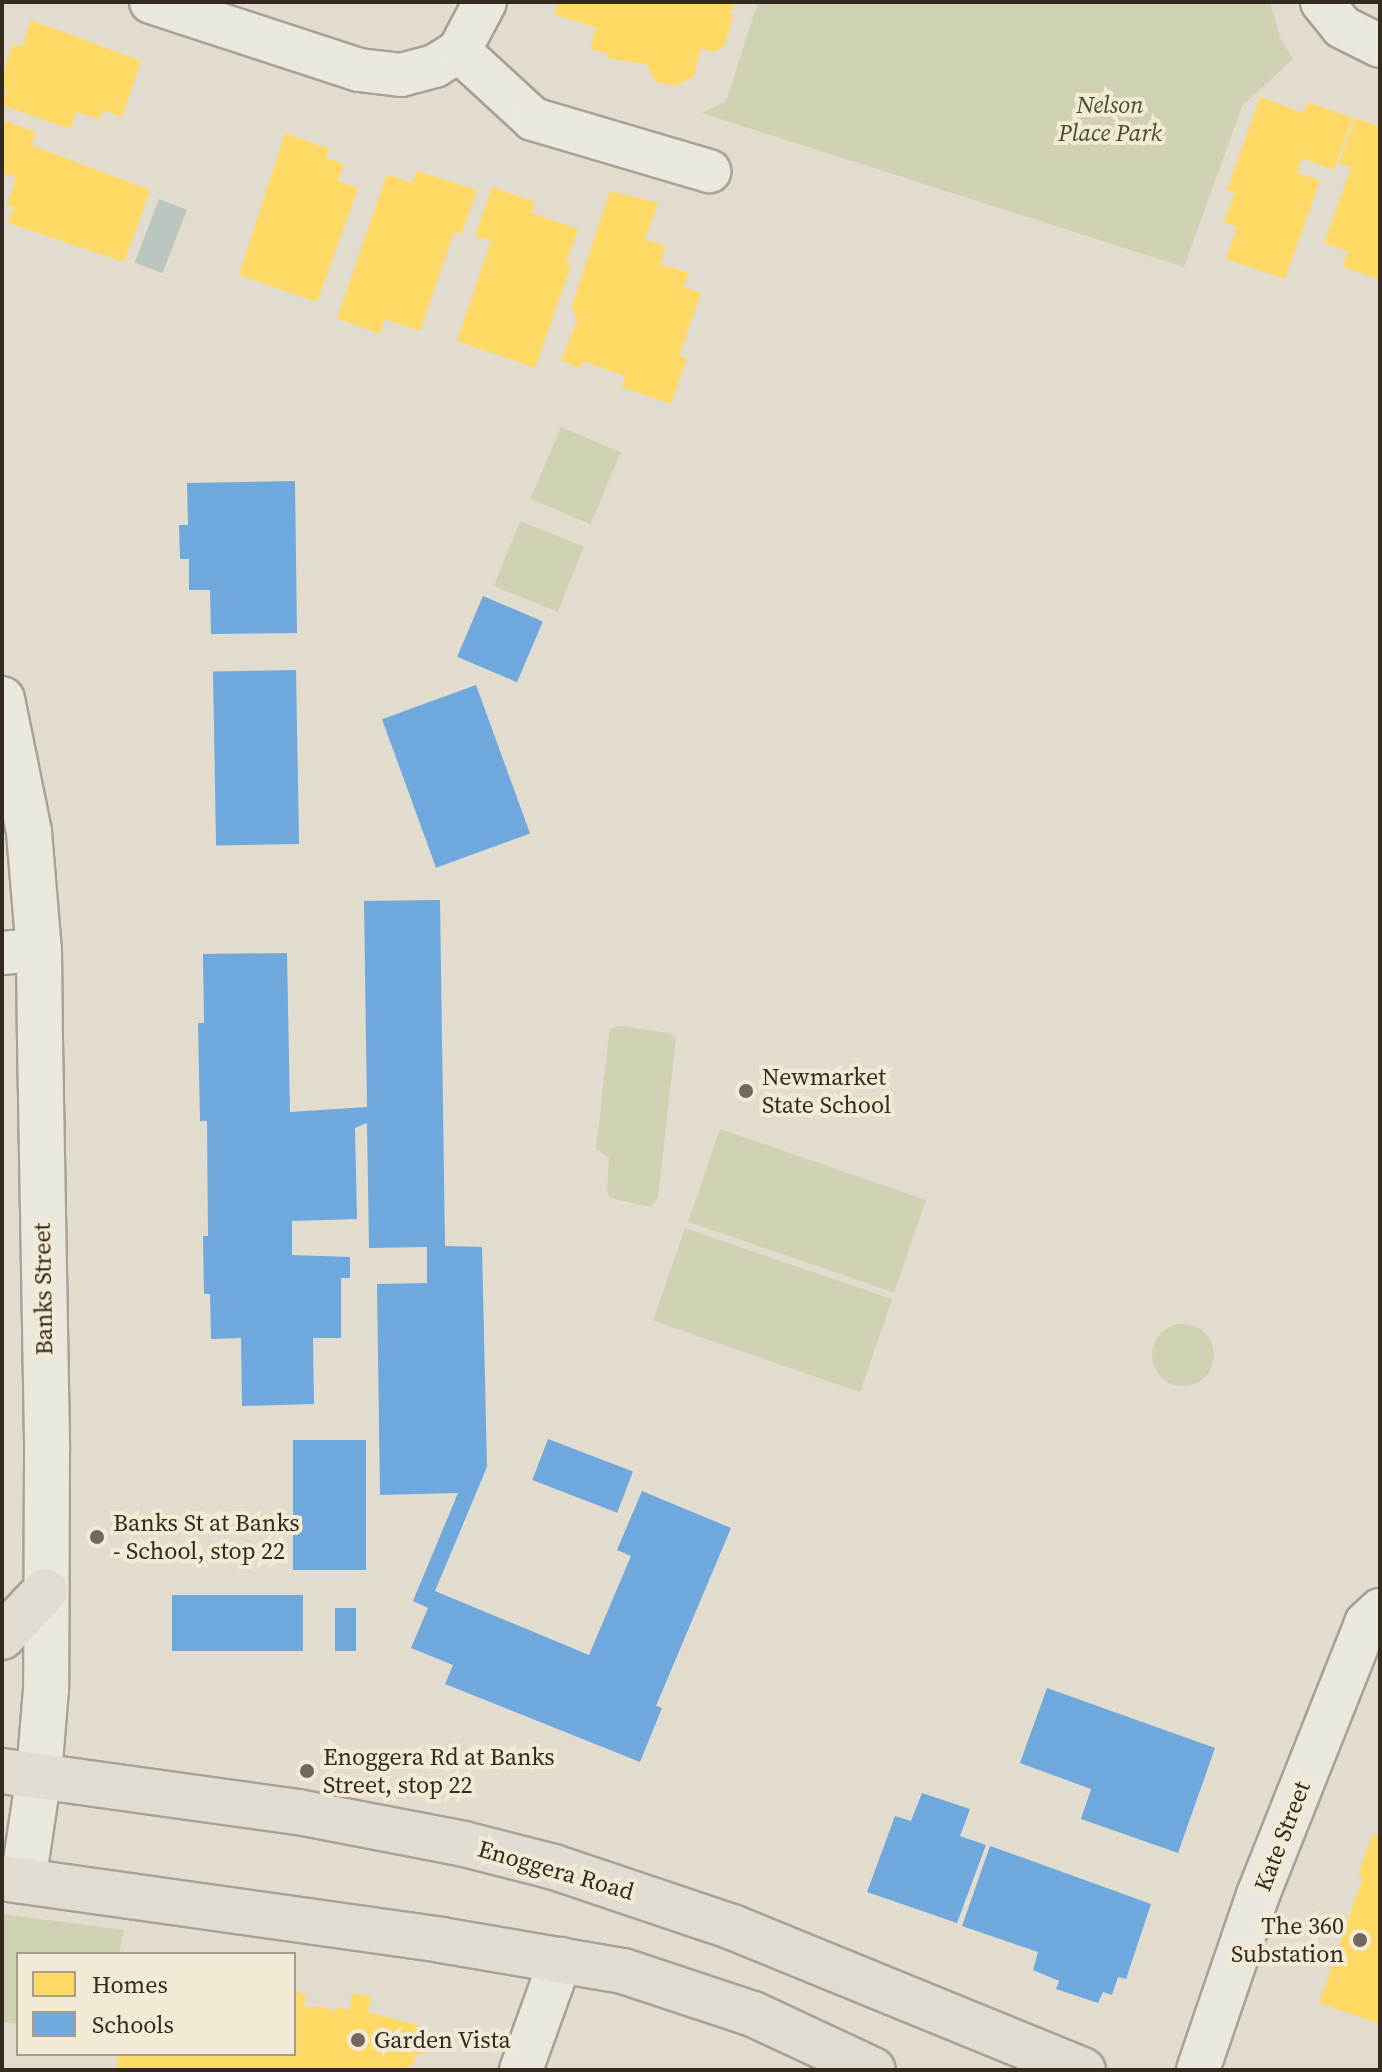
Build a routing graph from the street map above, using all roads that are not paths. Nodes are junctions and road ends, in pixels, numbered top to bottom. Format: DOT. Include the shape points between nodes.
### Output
graph roads {
  1 [pos="151,2"];
  2 [pos="485,2"];
  3 [pos="1322,2"];
  4 [pos="1380,46"];
  5 [pos="459,51"];
  6 [pos="709,171"];
  7 [pos="2,699"];
  8 [pos="20,951"];
  9 [pos="45,1591"];
  10 [pos="1380,1610"];
  11 [pos="2,1637"];
  12 [pos="21,1773"];
  13 [pos="12,1879"];
  14 [pos="561,1959"];
  15 [pos="521,2070"];
  16 [pos="873,2070"];
  17 [pos="1083,2070"];
  18 [pos="1198,2070"];
  1 -- 5 [label="street" via="359,70 401,75 435,66"];
  2 -- 5 [label="street"];
  3 -- 4 [label="street" via="1342,27"];
  5 -- 6 [label="street" via="533,119"];
  7 -- 8 [label="main road, Banks Street" via="29,832"];
  8 -- 9 [label="main road, Banks Street" via="47,1451"];
  9 -- 11 [label="main road"];
  9 -- 12 [label="main road, Banks Street" via="46,1689"];
  10 -- 18 [label="street, Kate Street" via="1360,1637 1258,1895"];
  12 -- 13 [label="main road, Banks Street"];
  12 -- 17 [label="main road, Enoggera Road" via="325,1817 554,1867 732,1927"];
  13 -- 14 [label="main road"];
  14 -- 15 [label="street"];
  14 -- 16 [label="main road" via="686,1990 753,2014"];
}
